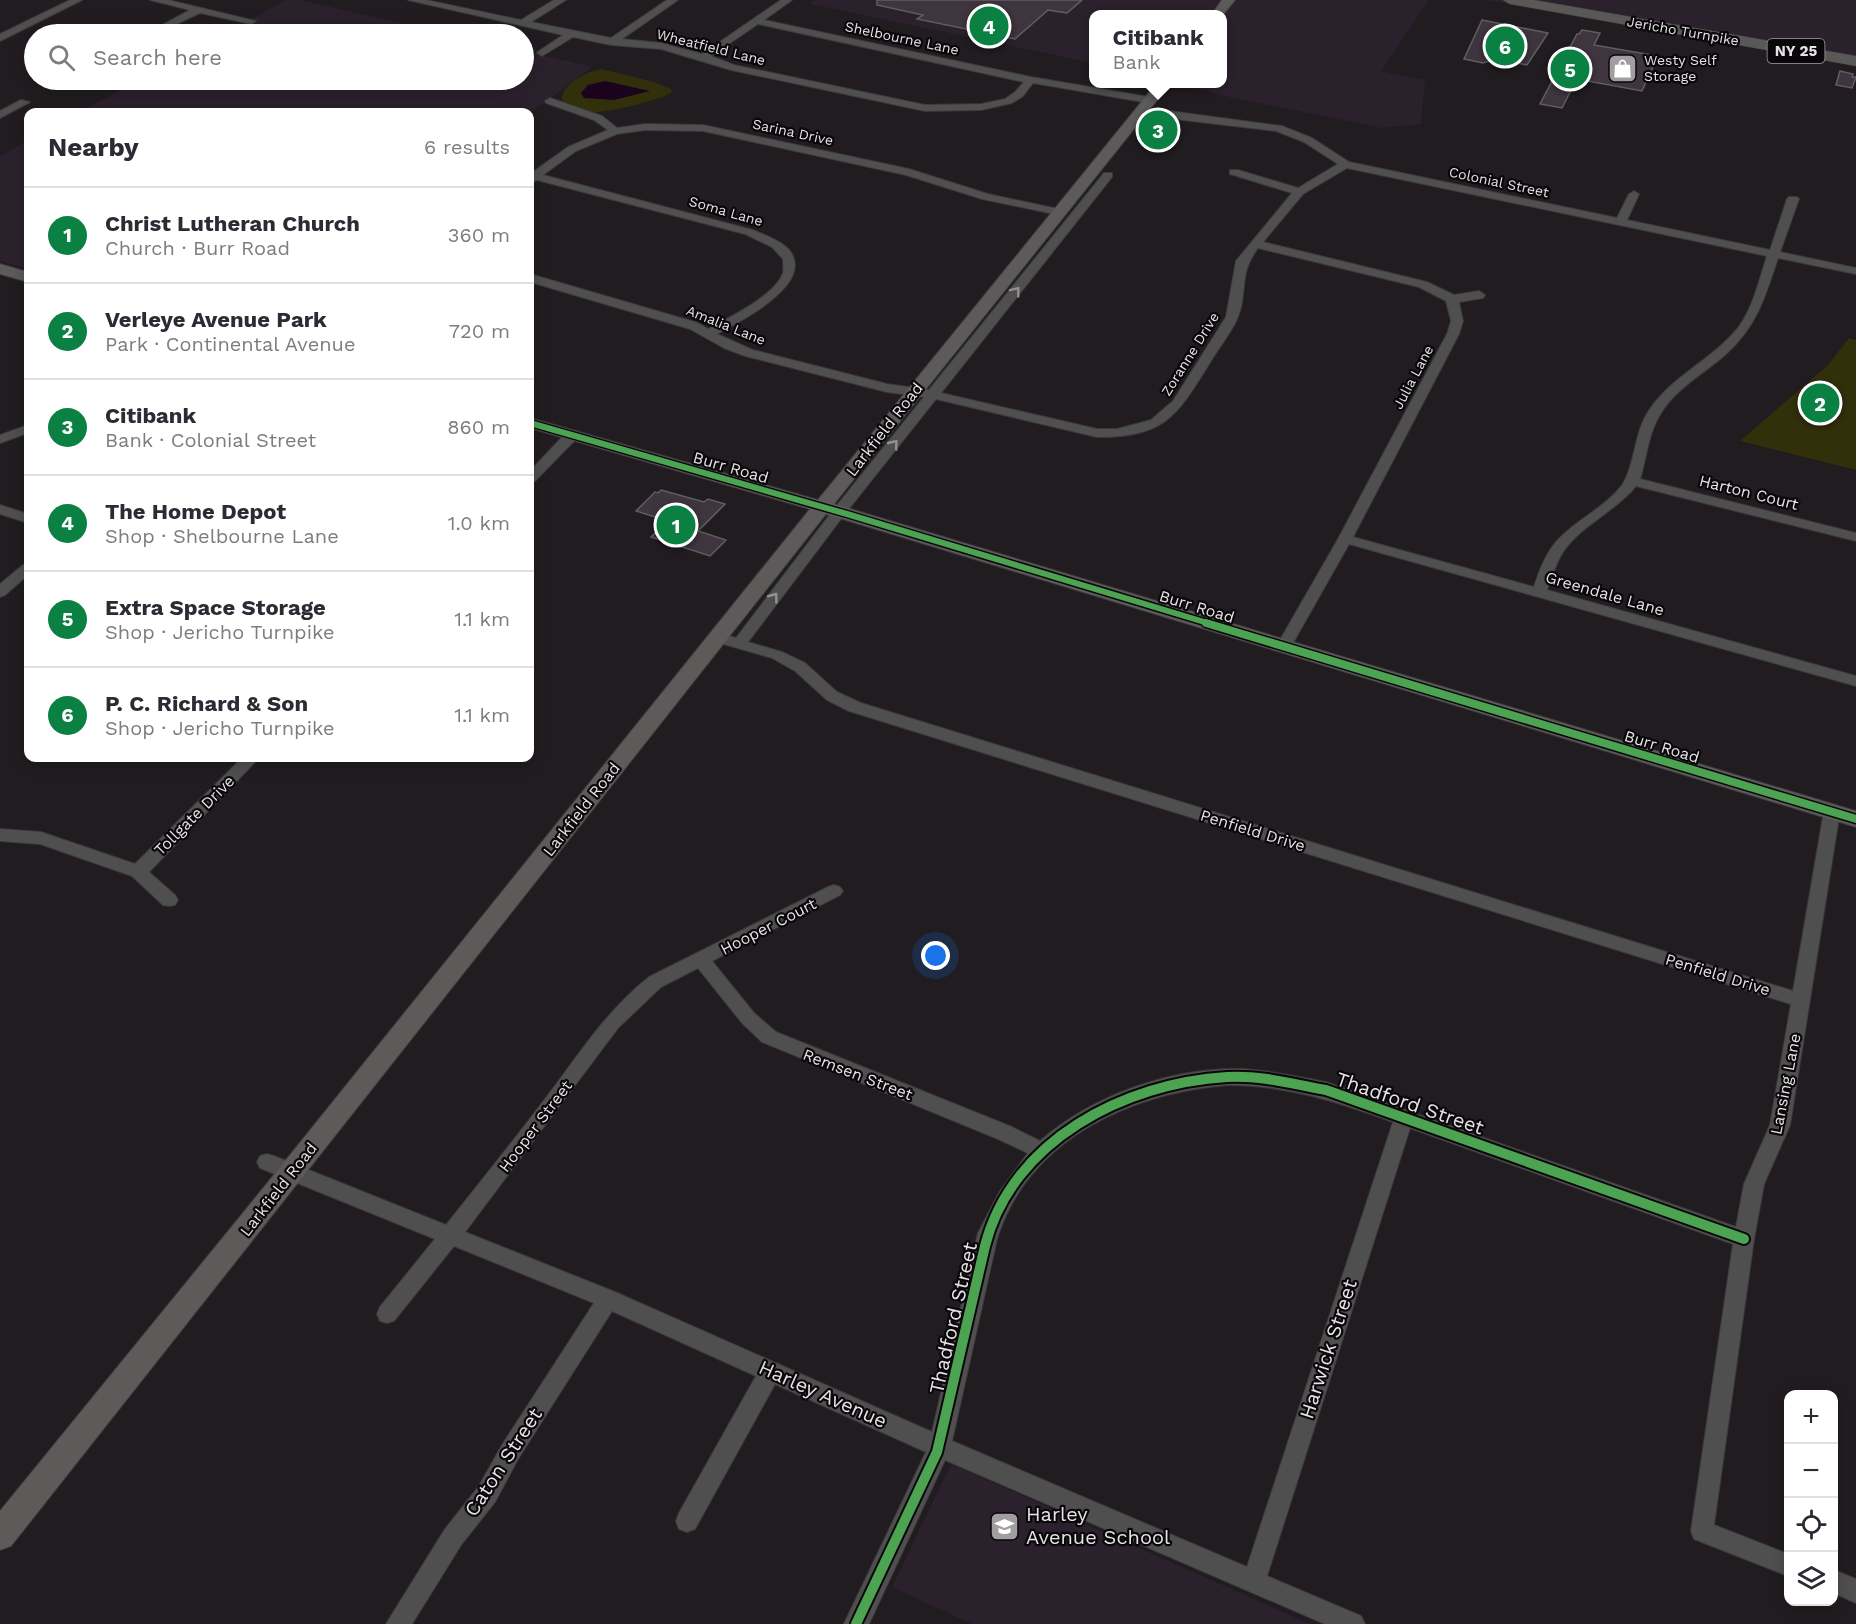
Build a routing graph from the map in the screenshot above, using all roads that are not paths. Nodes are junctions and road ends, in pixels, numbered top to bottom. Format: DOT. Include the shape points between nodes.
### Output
graph roads {
  1 [pos="77,0"];
  2 [pos="155,0"];
  3 [pos="413,0"];
  4 [pos="456,0"];
  5 [pos="561,0"];
  6 [pos="673,0"];
  7 [pos="787,0"];
  8 [pos="1510,0"];
  9 [pos="445,7"];
  10 [pos="198,9"];
  11 [pos="251,21"];
  12 [pos="756,21"];
  13 [pos="523,23"];
  14 [pos="28,24"];
  15 [pos="169,24"];
  16 [pos="527,24"];
  17 [pos="24,26"];
  18 [pos="534,26"];
  19 [pos="571,34"];
  20 [pos="0,38"];
  21 [pos="611,42"];
  22 [pos="542,53"];
  23 [pos="704,57"];
  24 [pos="1856,61"];
  25 [pos="1031,80"];
  26 [pos="1160,88"];
  27 [pos="549,101"];
  28 [pos="25,102"];
  29 [pos="1146,104"];
  30 [pos="0,115"];
  31 [pos="615,131"];
  32 [pos="1346,164"];
  33 [pos="1234,172"];
  34 [pos="1108,175"];
  35 [pos="534,177"];
  36 [pos="534,178"];
  37 [pos="1299,192"];
  38 [pos="1634,194"];
  39 [pos="1793,199"];
  40 [pos="1059,212"];
  41 [pos="1621,222"];
  42 [pos="1256,244"];
  43 [pos="1775,254"];
  44 [pos="0,269"];
  45 [pos="1856,271"];
  46 [pos="24,276"];
  47 [pos="534,279"];
  48 [pos="1479,295"];
  49 [pos="1452,299"];
  50 [pos="710,333"];
  51 [pos="913,392"];
  52 [pos="934,395"];
  53 [pos="534,424"];
  54 [pos="24,430"];
  55 [pos="572,435"];
  56 [pos="0,439"];
  57 [pos="534,474"];
  58 [pos="1632,481"];
  59 [pos="0,509"];
  60 [pos="831,509"];
  61 [pos="24,518"];
  62 [pos="1856,537"];
  63 [pos="1345,539"];
  64 [pos="24,571"];
  65 [pos="0,592"];
  66 [pos="1539,592"];
  67 [pos="728,641"];
  68 [pos="1284,646"];
  69 [pos="1856,681"];
  70 [pos="246,762"];
  71 [pos="1832,811"];
  72 [pos="1856,819"];
  73 [pos="0,835"];
  74 [pos="138,872"];
  75 [pos="834,891"];
  76 [pos="169,900"];
  77 [pos="701,960"];
  78 [pos="1801,1000"];
  79 [pos="1404,1118"];
  80 [pos="1042,1151"];
  81 [pos="267,1161"];
  82 [pos="291,1171"];
  83 [pos="451,1235"];
  84 [pos="1744,1239"];
  85 [pos="608,1299"];
  86 [pos="387,1314"];
  87 [pos="771,1370"];
  88 [pos="939,1447"];
  89 [pos="687,1521"];
  90 [pos="0,1535"];
  91 [pos="1784,1563"];
  92 [pos="1254,1580"];
  93 [pos="1838,1584"];
  94 [pos="1856,1591"];
  95 [pos="398,1624"];
  96 [pos="856,1624"];
  97 [pos="1353,1624"];
  1 -- 14 [label="street"];
  2 -- 10 [label="street"];
  3 -- 9 [label="street, Wheatfield Lane"];
  4 -- 9 [label="street"];
  5 -- 13 [label="street"];
  6 -- 21 [label="street"];
  7 -- 12 [label="street"];
  8 -- 24 [label="main road, Jericho Turnpike / NY 25"];
  9 -- 13 [label="street, Wheatfield Lane"];
  10 -- 11 [label="street"];
  10 -- 15 [label="street"];
  12 -- 23 [label="street"];
  12 -- 25 [label="street, Shelbourne Lane"];
  13 -- 16 [label="street, Wheatfield Lane"];
  17 -- 20 [label="street"];
  18 -- 19 [label="street, Wheatfield Lane"];
  19 -- 21 [label="street, Wheatfield Lane"];
  19 -- 22 [label="street"];
  21 -- 23 [label="street, Wheatfield Lane" via="661,46"];
  23 -- 25 [label="street, Wheatfield Lane" via="731,67 925,108 981,107 1008,101"];
  25 -- 29 [label="street, Shelbourne Lane"];
  26 -- 29 [label="main road, Larkfield Road"];
  27 -- 31 [label="street" via="598,118"];
  28 -- 30 [label="street"];
  29 -- 32 [label="street, Colonial Street" via="1183,117 1278,128 1308,140"];
  29 -- 40 [label="main road, Larkfield Road"];
  31 -- 35 [label="street, Sarina Drive" via="572,149"];
  31 -- 40 [label="street, Sarina Drive" via="663,126 703,128 909,172 986,197"];
  32 -- 37 [label="street, Zoranne Drive"];
  32 -- 41 [label="street, Colonial Street"];
  33 -- 37 [label="street"];
  52 -- 34 [label="street, Larkfield Road, one-way"];
  36 -- 50 [label="street, Soma Lane" via="749,232 785,250 790,260 788,272 772,296"];
  37 -- 42 [label="street, Zoranne Drive"];
  38 -- 41 [label="street"];
  39 -- 43 [label="street"];
  40 -- 51 [label="main road, Larkfield Road"];
  41 -- 43 [label="street, Colonial Street"];
  42 -- 49 [label="street" via="1413,281"];
  42 -- 52 [label="street, Zoranne Drive" via="1242,261 1232,317 1224,332 1178,403 1156,423 1118,433 1097,433"];
  43 -- 45 [label="street, Colonial Street"];
  43 -- 58 [label="street" via="1744,330 1665,399 1653,415"];
  44 -- 46 [label="main road"];
  47 -- 50 [label="street, Amalia Lane"];
  48 -- 49 [label="street"];
  49 -- 63 [label="street, Julia Lane" via="1457,321 1453,334"];
  50 -- 51 [label="street, Amalia Lane" via="749,353"];
  51 -- 52 [label="street, Zoranne Drive"];
  51 -- 60 [label="main road, Larkfield Road"];
  60 -- 52 [label="street, Larkfield Road, one-way"];
  53 -- 55 [label="main road, Burr Road"];
  54 -- 56 [label="street"];
  55 -- 57 [label="street"];
  55 -- 60 [label="main road, Burr Road"];
  58 -- 62 [label="street, Harton Court"];
  58 -- 66 [label="street" via="1602,513 1561,545"];
  59 -- 61 [label="street"];
  60 -- 67 [label="main road, Larkfield Road"];
  60 -- 68 [label="main road, Burr Road"];
  63 -- 66 [label="street, Greendale Lane"];
  63 -- 68 [label="street, Julia Lane"];
  64 -- 65 [label="street"];
  66 -- 69 [label="street, Greendale Lane"];
  67 -- 78 [label="street, Penfield Drive" via="777,655 800,667 832,696 855,706"];
  67 -- 82 [label="main road, Larkfield Road"];
  68 -- 71 [label="main road, Burr Road"];
  70 -- 74 [label="street, Tollgate Drive"];
  71 -- 72 [label="main road, Burr Road"];
  71 -- 78 [label="street, Lansing Lane"];
  73 -- 74 [label="street" via="41,838"];
  74 -- 76 [label="street"];
  75 -- 77 [label="street, Hooper Court"];
  77 -- 80 [label="street, Remsen Street" via="748,1018 769,1037"];
  77 -- 83 [label="street, Hooper Street" via="655,982 616,1015"];
  78 -- 84 [label="street, Lansing Lane" via="1780,1125 1754,1184"];
  79 -- 80 [label="street, Thadford Street" via="1326,1090 1277,1080 1228,1077 1183,1082 1137,1095 1079,1123"];
  79 -- 84 [label="street, Thadford Street"];
  79 -- 92 [label="street, Harwick Street"];
  80 -- 88 [label="street, Thadford Street" via="1014,1186 990,1228"];
  81 -- 82 [label="street, Harley Avenue"];
  82 -- 83 [label="street, Harley Avenue"];
  82 -- 90 [label="main road, Larkfield Road"];
  83 -- 85 [label="street, Harley Avenue"];
  83 -- 86 [label="street, Hooper Street"];
  84 -- 91 [label="street, Lansing Lane" via="1702,1531"];
  85 -- 87 [label="street, Harley Avenue"];
  85 -- 95 [label="street, Caton Street" via="487,1494 453,1537"];
  87 -- 88 [label="street, Harley Avenue"];
  87 -- 89 [label="street"];
  88 -- 92 [label="street, Harley Avenue"];
  88 -- 96 [label="street, Thadford Street"];
  92 -- 97 [label="street, Harley Avenue"];
  93 -- 94 [label="street"];
}
